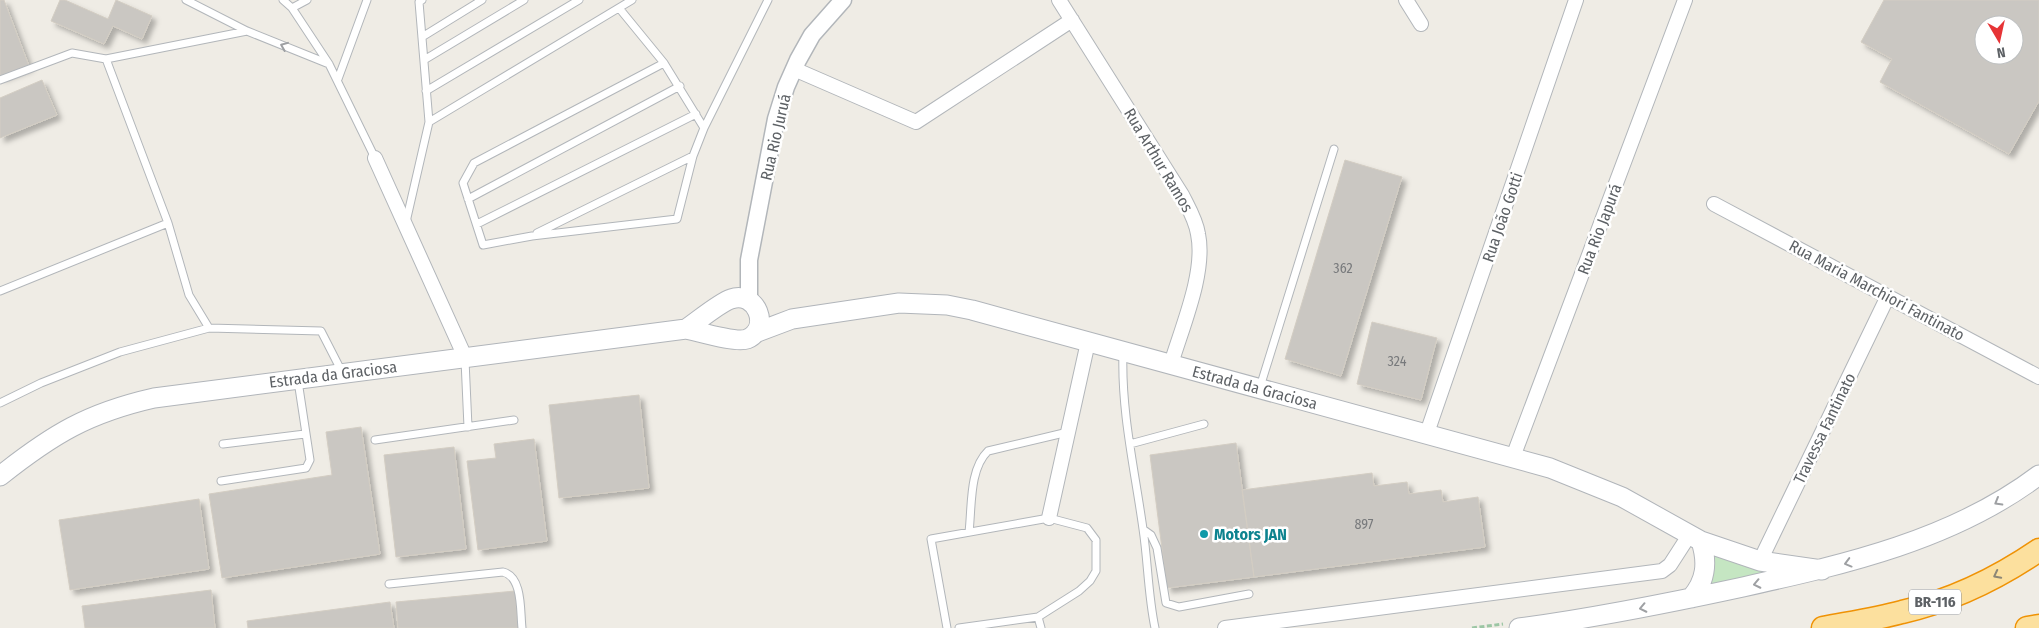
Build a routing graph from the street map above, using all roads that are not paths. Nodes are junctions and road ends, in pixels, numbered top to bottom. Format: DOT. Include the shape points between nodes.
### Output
graph roads {
  1 [pos="186,0"];
  2 [pos="283,0"];
  3 [pos="307,0"];
  4 [pos="367,0"];
  5 [pos="422,0"];
  6 [pos="482,0"];
  7 [pos="524,0"];
  8 [pos="579,0"];
  9 [pos="632,0"];
  10 [pos="768,0"];
  11 [pos="843,0"];
  12 [pos="1059,0"];
  13 [pos="1406,0"];
  14 [pos="1576,0"];
  15 [pos="1685,0"];
  16 [pos="292,8"];
  17 [pos="619,8"];
  18 [pos="1072,20"];
  19 [pos="1421,24"];
  20 [pos="247,31"];
  21 [pos="422,37"];
  22 [pos="106,59"];
  23 [pos="424,60"];
  24 [pos="664,63"];
  25 [pos="329,64"];
  26 [pos="794,69"];
  27 [pos="338,79"];
  28 [pos="0,80"];
  29 [pos="680,86"];
  30 [pos="426,91"];
  31 [pos="696,114"];
  32 [pos="429,122"];
  33 [pos="704,128"];
  34 [pos="1334,149"];
  35 [pos="693,156"];
  36 [pos="375,158"];
  37 [pos="468,199"];
  38 [pos="1714,204"];
  39 [pos="168,223"];
  40 [pos="405,224"];
  41 [pos="477,224"];
  42 [pos="532,236"];
  43 [pos="0,291"];
  44 [pos="1888,296"];
  45 [pos="739,302"];
  46 [pos="792,319"];
  47 [pos="209,328"];
  48 [pos="686,329"];
  49 [pos="755,333"];
  50 [pos="728,338"];
  51 [pos="1088,342"];
  52 [pos="1123,351"];
  53 [pos="465,356"];
  54 [pos="1171,364"];
  55 [pos="342,373"];
  56 [pos="2039,376"];
  57 [pos="298,378"];
  58 [pos="1260,388"];
  59 [pos="0,403"];
  60 [pos="514,420"];
  61 [pos="1204,424"];
  62 [pos="468,427"];
  63 [pos="1068,432"];
  64 [pos="305,434"];
  65 [pos="1427,434"];
  66 [pos="376,440"];
  67 [pos="223,444"];
  68 [pos="1130,444"];
  69 [pos="1513,457"];
  70 [pos="2039,475"];
  71 [pos="0,476"];
  72 [pos="221,481"];
  73 [pos="1050,518"];
  74 [pos="1144,530"];
  75 [pos="969,532"];
  76 [pos="1695,538"];
  77 [pos="2039,550"];
  78 [pos="1760,560"];
  79 [pos="1822,570"];
  80 [pos="388,584"];
  81 [pos="1249,594"];
  82 [pos="1691,598"];
  83 [pos="1038,617"];
  84 [pos="2039,626"];
  85 [pos="522,628"];
  86 [pos="947,628"];
  87 [pos="959,628"];
  88 [pos="1041,628"];
  89 [pos="1155,628"];
  90 [pos="1225,628"];
  91 [pos="1519,628"];
  92 [pos="1823,628"];
  93 [pos="2027,628"];
  1 -- 20 [label="lane"];
  2 -- 16 [label="lane"];
  3 -- 16 [label="lane"];
  4 -- 27 [label="lane"];
  5 -- 21 [label="lane" via="419,2"];
  6 -- 21 [label="lane"];
  7 -- 23 [label="lane"];
  8 -- 30 [label="lane"];
  9 -- 17 [label="lane"];
  10 -- 33 [label="lane"];
  11 -- 26 [label="street, Rua Rio Juruá" via="812,35"];
  12 -- 18 [label="street, Rua Arthur Ramos"];
  13 -- 19 [label="street"];
  14 -- 65 [label="street, Rua João Gotti"];
  15 -- 69 [label="street, Rua Rio Japurá"];
  16 -- 25 [label="lane"];
  17 -- 24 [label="lane"];
  17 -- 32 [label="lane"];
  18 -- 26 [label="street" via="916,122"];
  18 -- 54 [label="street, Rua Arthur Ramos" via="1192,213 1198,234 1198,275"];
  20 -- 22 [label="lane"];
  25 -- 20 [label="lane, one-way"];
  21 -- 23 [label="lane"];
  22 -- 28 [label="lane" via="72,53"];
  22 -- 39 [label="lane"];
  23 -- 30 [label="lane"];
  24 -- 29 [label="lane"];
  24 -- 37 [label="lane" via="474,163 464,183"];
  25 -- 27 [label="lane"];
  26 -- 45 [label="street, Rua Rio Juruá" via="776,119"];
  27 -- 36 [label="lane"];
  29 -- 31 [label="lane"];
  29 -- 37 [label="lane"];
  30 -- 32 [label="lane"];
  31 -- 33 [label="lane"];
  31 -- 41 [label="lane"];
  32 -- 40 [label="lane"];
  33 -- 35 [label="lane"];
  34 -- 58 [label="lane"];
  35 -- 42 [label="lane"];
  35 -- 42 [label="lane" via="678,219"];
  36 -- 40 [label="street"];
  37 -- 41 [label="lane"];
  38 -- 44 [label="street, Rua Maria Marchiori Fantinato"];
  39 -- 43 [label="lane"];
  39 -- 47 [label="lane" via="190,295"];
  40 -- 53 [label="street"];
  41 -- 42 [label="lane" via="483,245"];
  44 -- 56 [label="street, Rua Maria Marchiori Fantinato"];
  44 -- 78 [label="street, Travessa Fantinato"];
  45 -- 46 [label="main road, Estrada da Graciosa"];
  45 -- 48 [label="main road, Estrada da Graciosa"];
  45 -- 49 [label="main road" via="760,315"];
  45 -- 50 [label="main road" via="718,313 721,331"];
  46 -- 49 [label="main road, Estrada da Graciosa"];
  46 -- 51 [label="main road, Estrada da Graciosa" via="890,304 930,304 972,310"];
  47 -- 55 [label="lane" via="321,332"];
  47 -- 59 [label="lane" via="120,352"];
  48 -- 50 [label="main road, Estrada da Graciosa"];
  48 -- 53 [label="main road, Estrada da Graciosa"];
  49 -- 50 [label="main road" via="747,339"];
  51 -- 52 [label="main road, Estrada da Graciosa"];
  51 -- 63 [label="street"];
  52 -- 54 [label="main road, Estrada da Graciosa"];
  52 -- 68 [label="lane" via="1122,378"];
  53 -- 55 [label="main road, Estrada da Graciosa"];
  53 -- 62 [label="lane"];
  54 -- 58 [label="main road, Estrada da Graciosa"];
  55 -- 57 [label="main road, Estrada da Graciosa"];
  57 -- 64 [label="lane"];
  57 -- 71 [label="main road, Estrada da Graciosa" via="176,394 123,405 66,428"];
  58 -- 65 [label="main road, Estrada da Graciosa"];
  60 -- 62 [label="lane"];
  61 -- 68 [label="lane"];
  62 -- 66 [label="lane"];
  63 -- 73 [label="street"];
  63 -- 75 [label="lane" via="988,451 982,457 975,470"];
  64 -- 67 [label="lane"];
  64 -- 72 [label="lane" via="310,460 306,468"];
  65 -- 69 [label="main road, Estrada da Graciosa"];
  68 -- 74 [label="lane"];
  69 -- 76 [label="main road, Estrada da Graciosa" via="1622,497"];
  70 -- 79 [label="main road, one-way" via="1997,503 1951,526 1884,552"];
  73 -- 75 [label="lane"];
  73 -- 83 [label="lane" via="1092,532 1096,540 1096,571 1079,592"];
  74 -- 81 [label="lane" via="1151,535 1157,548 1166,603 1179,607"];
  74 -- 89 [label="lane"];
  75 -- 86 [label="lane" via="931,539"];
  76 -- 78 [label="main road, Estrada da Graciosa"];
  76 -- 82 [label="main road" via="1705,552 1706,568 1700,588"];
  76 -- 90 [label="street" via="1662,571"];
  77 -- 92 [label="highway, BR-116, one-way" via="1960,594 1904,612"];
  78 -- 79 [label="main road, Estrada da Graciosa"];
  79 -- 82 [label="main road, one-way"];
  80 -- 85 [label="lane" via="508,573 516,584"];
  82 -- 91 [label="main road, one-way"];
  83 -- 87 [label="lane"];
  83 -- 88 [label="lane"];
  84 -- 93 [label="highway"];
}
